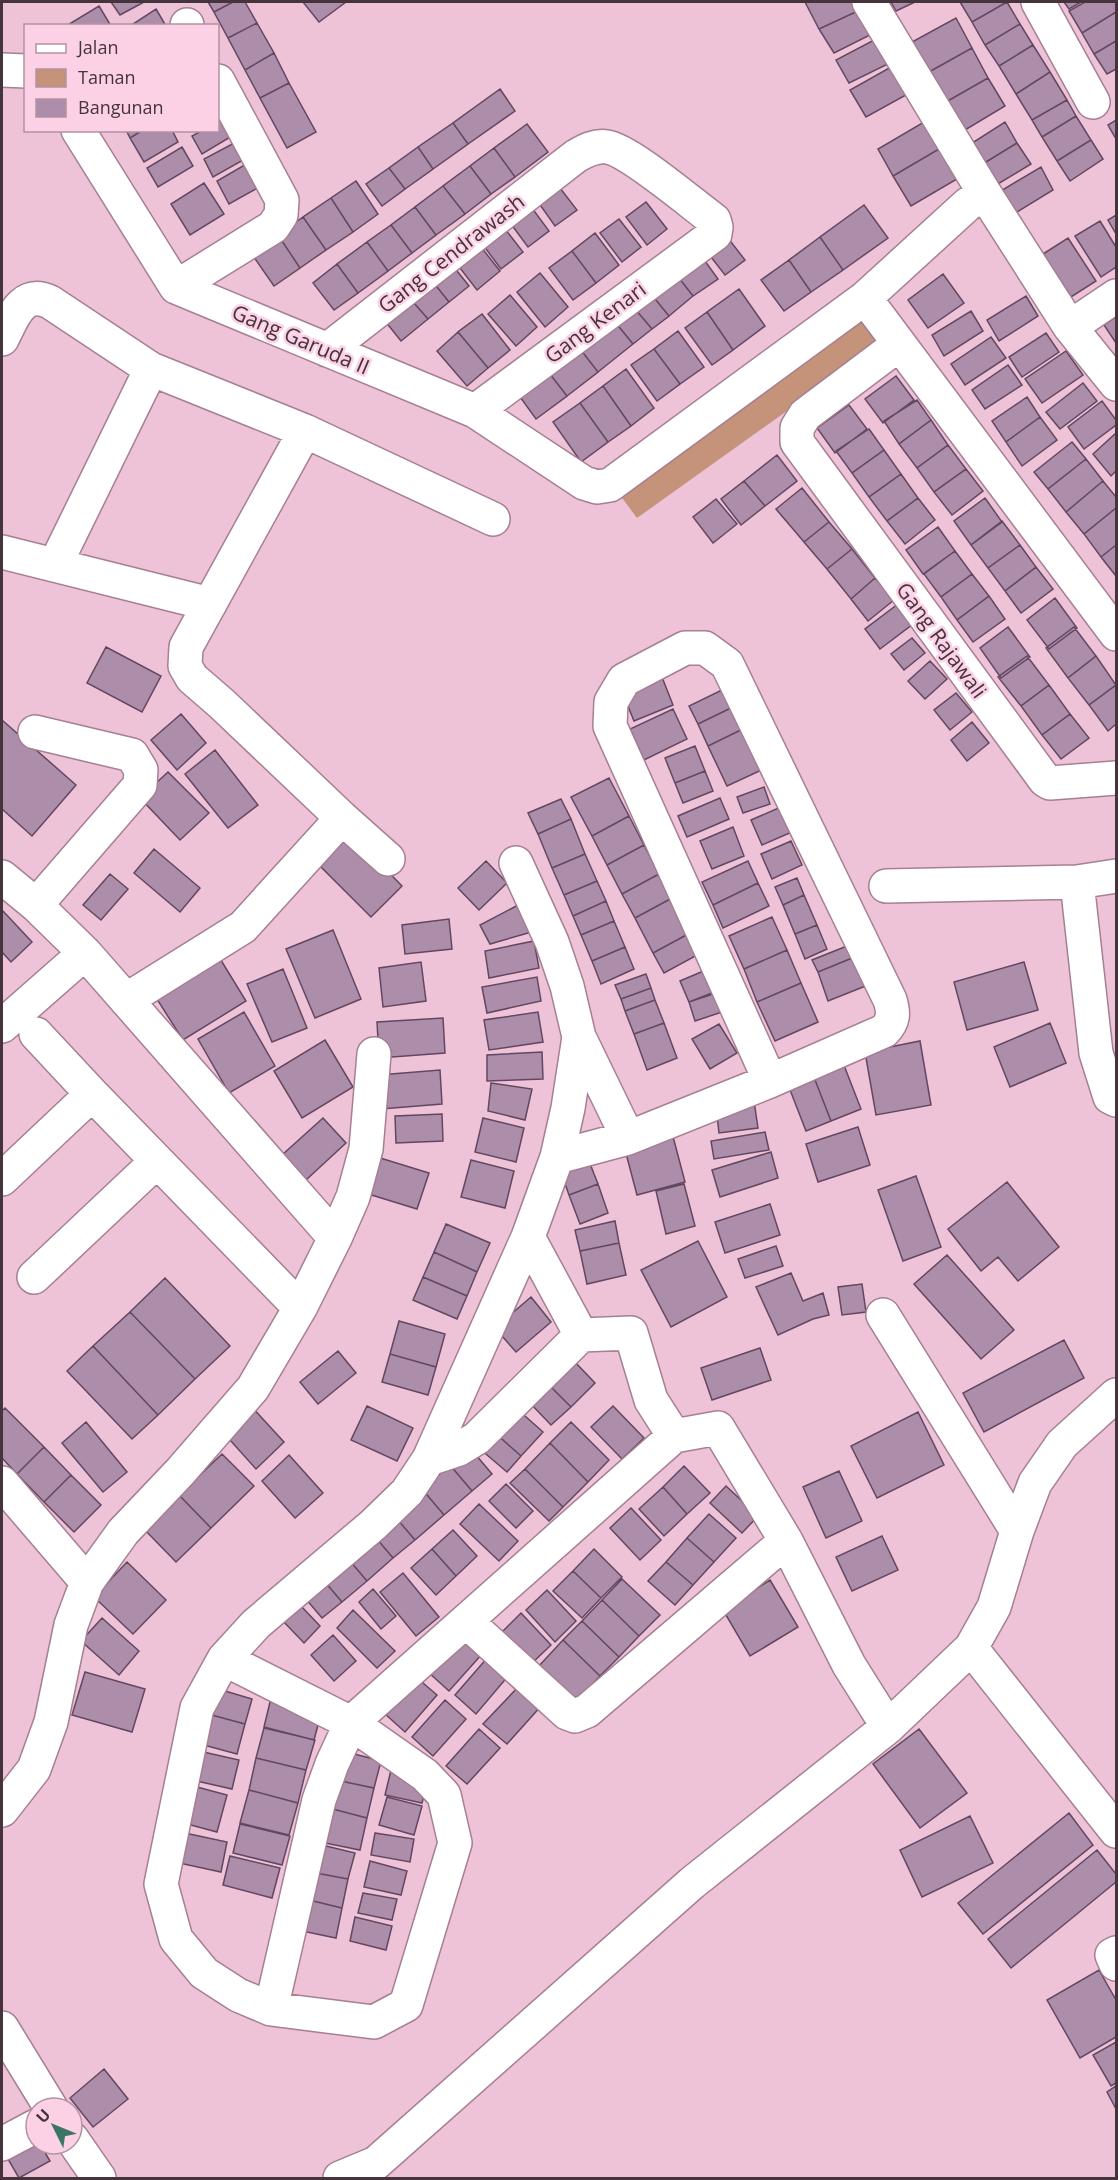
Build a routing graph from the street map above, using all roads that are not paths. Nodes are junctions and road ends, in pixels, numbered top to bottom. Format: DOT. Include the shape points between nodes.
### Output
graph roads {
  1 [pos="869,2"];
  2 [pos="1038,2"];
  3 [pos="2,70"];
  4 [pos="24,70"];
  5 [pos="219,83"];
  6 [pos="1093,102"];
  7 [pos="79,132"];
  8 [pos="976,199"];
  9 [pos="715,234"];
  10 [pos="176,286"];
  11 [pos="1116,296"];
  12 [pos="865,298"];
  13 [pos="1070,327"];
  14 [pos="2,339"];
  15 [pos="898,345"];
  16 [pos="327,350"];
  17 [pos="151,369"];
  18 [pos="1116,384"];
  19 [pos="475,411"];
  20 [pos="305,431"];
  21 [pos="493,519"];
  22 [pos="2,552"];
  23 [pos="55,565"];
  24 [pos="210,604"];
  25 [pos="1116,634"];
  26 [pos="35,732"];
  27 [pos="1116,778"];
  28 [pos="342,818"];
  29 [pos="388,859"];
  30 [pos="516,863"];
  31 [pos="1116,876"];
  32 [pos="2,877"];
  33 [pos="1077,882"];
  34 [pos="886,886"];
  35 [pos="36,905"];
  36 [pos="85,953"];
  37 [pos="126,1000"];
  38 [pos="2,1026"];
  39 [pos="36,1034"];
  40 [pos="579,1037"];
  41 [pos="1106,1050"];
  42 [pos="374,1054"];
  43 [pos="770,1081"];
  44 [pos="92,1094"];
  45 [pos="1116,1100"];
  46 [pos="627,1138"];
  47 [pos="557,1157"];
  48 [pos="157,1161"];
  49 [pos="2,1179"];
  50 [pos="528,1237"];
  51 [pos="335,1239"];
  52 [pos="34,1277"];
  53 [pos="300,1308"];
  54 [pos="884,1315"];
  55 [pos="581,1335"];
  56 [pos="1116,1395"];
  57 [pos="674,1436"];
  58 [pos="429,1460"];
  59 [pos="2,1483"];
  60 [pos="1017,1531"];
  61 [pos="786,1541"];
  62 [pos="87,1582"];
  63 [pos="467,1622"];
  64 [pos="971,1648"];
  65 [pos="224,1659"];
  66 [pos="351,1724"];
  67 [pos="888,1727"];
  68 [pos="2,1810"];
  69 [pos="1116,1832"];
  70 [pos="1116,1953"];
  71 [pos="1116,1964"];
  72 [pos="271,2009"];
  73 [pos="2,2028"];
  74 [pos="44,2096"];
  75 [pos="24,2132"];
  76 [pos="2,2144"];
  77 [pos="80,2156"];
  78 [pos="90,2176"];
  79 [pos="340,2178"];
  1 -- 8 [label="street"];
  2 -- 6 [label="street"];
  3 -- 4 [label="street"];
  5 -- 10 [label="street" via="282,200 282,215 273,227"];
  7 -- 10 [label="street"];
  8 -- 12 [label="street"];
  8 -- 13 [label="street"];
  9 -- 16 [label="street, Gang Cendrawash" via="714,220 625,153 606,147 591,148"];
  9 -- 19 [label="street, Gang Kenari"];
  10 -- 16 [label="street, Gang Garuda II"];
  11 -- 13 [label="street"];
  12 -- 15 [label="street"];
  12 -- 19 [label="street, Gang Garuda II" via="610,485 584,483"];
  13 -- 18 [label="street"];
  14 -- 17 [label="street" via="19,306 39,297"];
  15 -- 25 [label="street"];
  15 -- 27 [label="street, Gang Rajawali" via="805,415 797,428 797,442 1045,780 1050,783"];
  16 -- 19 [label="street, Gang Garuda II"];
  17 -- 20 [label="street"];
  17 -- 23 [label="street"];
  20 -- 21 [label="street"];
  20 -- 24 [label="street"];
  22 -- 23 [label="street"];
  23 -- 24 [label="street"];
  24 -- 28 [label="street" via="186,647 185,666 192,678"];
  26 -- 35 [label="street" via="132,755 141,770 140,785"];
  28 -- 29 [label="street"];
  28 -- 37 [label="street" via="243,927"];
  30 -- 40 [label="street" via="552,942"];
  31 -- 33 [label="street"];
  32 -- 35 [label="street"];
  33 -- 34 [label="street"];
  33 -- 41 [label="street"];
  35 -- 36 [label="street"];
  36 -- 37 [label="street"];
  36 -- 38 [label="street"];
  37 -- 51 [label="street"];
  39 -- 44 [label="street"];
  40 -- 46 [label="street"];
  40 -- 47 [label="street"];
  41 -- 45 [label="street" via="1110,1097"];
  42 -- 51 [label="street" via="366,1149 354,1197"];
  43 -- 43 [label="street" via="884,1031 894,1017 893,1008 727,664 705,648 685,648 624,680 611,702 610,726"];
  43 -- 46 [label="street"];
  44 -- 48 [label="street"];
  44 -- 49 [label="street"];
  46 -- 47 [label="street"];
  47 -- 50 [label="street"];
  48 -- 52 [label="street"];
  48 -- 53 [label="street"];
  50 -- 55 [label="street"];
  50 -- 58 [label="street"];
  51 -- 53 [label="street"];
  53 -- 62 [label="street" via="253,1388 123,1532"];
  54 -- 60 [label="street"];
  55 -- 57 [label="street" via="631,1333 651,1400"];
  55 -- 58 [label="street" via="477,1438"];
  56 -- 60 [label="street" via="1062,1444 1035,1483"];
  57 -- 61 [label="street" via="718,1428"];
  57 -- 63 [label="street"];
  58 -- 65 [label="street" via="407,1492 256,1624"];
  59 -- 62 [label="street"];
  60 -- 64 [label="street" via="994,1607"];
  61 -- 63 [label="street" via="587,1711 575,1716"];
  61 -- 67 [label="street" via="849,1665"];
  62 -- 68 [label="street" via="71,1625 51,1722 38,1760"];
  63 -- 66 [label="street"];
  64 -- 67 [label="street"];
  64 -- 69 [label="street"];
  65 -- 66 [label="street"];
  65 -- 72 [label="street" via="198,1708 161,1884 176,1939 204,1973 238,1995"];
  66 -- 72 [label="street" via="319,1800"];
  66 -- 72 [label="street" via="424,1775 444,1795 455,1843 406,2005 375,2022"];
  67 -- 79 [label="street" via="692,1883 376,2163"];
  70 -- 71 [label="street" via="1112,1955"];
  73 -- 74 [label="street"];
  75 -- 76 [label="street"];
  77 -- 78 [label="street"];
}
